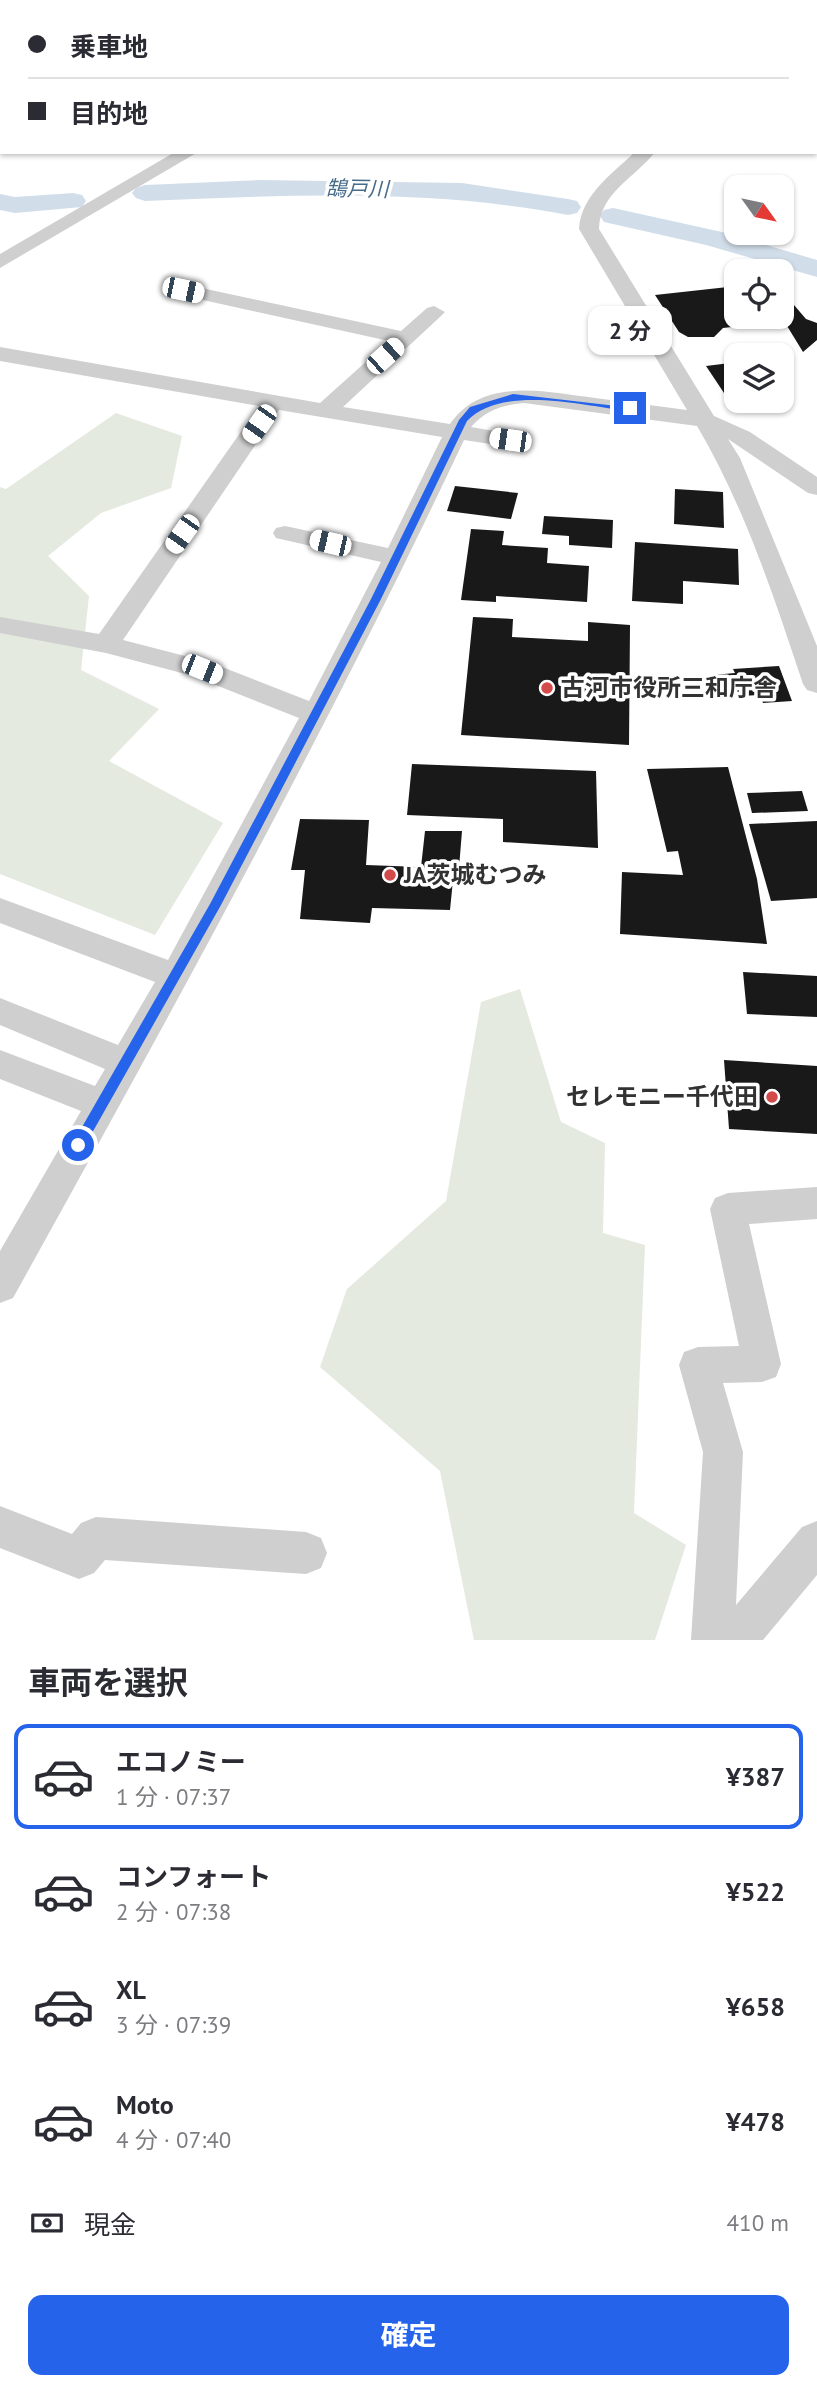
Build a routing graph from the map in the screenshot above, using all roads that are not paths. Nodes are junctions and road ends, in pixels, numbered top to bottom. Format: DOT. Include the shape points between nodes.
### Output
graph roads {
  1 [pos="186,154"];
  2 [pos="644,154"];
  3 [pos="0,262"];
  4 [pos="183,290"];
  5 [pos="434,312"];
  6 [pos="405,338"];
  7 [pos="0,354"];
  8 [pos="274,401"];
  9 [pos="326,411"];
  10 [pos="706,420"];
  11 [pos="456,432"];
  12 [pos="510,440"];
  13 [pos="817,488"];
  14 [pos="285,533"];
  15 [pos="396,558"];
  16 [pos="0,625"];
  17 [pos="106,644"];
  18 [pos="817,684"];
  19 [pos="316,714"];
  20 [pos="0,911"];
  21 [pos="176,976"];
  22 [pos="0,1011"];
  23 [pos="125,1063"];
  24 [pos="0,1064"];
  25 [pos="102,1104"];
  26 [pos="817,1203"];
  27 [pos="0,1286"];
  28 [pos="0,1527"];
  29 [pos="817,1542"];
  30 [pos="306,1553"];
  31 [pos="713,1640"];
  32 [pos="735,1640"];
  1 -- 3 [label="street"];
  2 -- 10 [label="street" via="600,197 587,217 589,229"];
  4 -- 6 [label="street"];
  5 -- 6 [label="street"];
  6 -- 9 [label="street"];
  7 -- 8 [label="street"];
  8 -- 9 [label="street"];
  8 -- 17 [label="street"];
  9 -- 11 [label="street"];
  10 -- 11 [label="street" via="513,397 474,409"];
  10 -- 13 [label="street" via="743,438"];
  10 -- 18 [label="street" via="744,496"];
  11 -- 12 [label="street"];
  11 -- 15 [label="street"];
  14 -- 15 [label="street"];
  15 -- 19 [label="street"];
  16 -- 17 [label="street"];
  17 -- 19 [label="street" via="202,669"];
  19 -- 21 [label="street"];
  20 -- 21 [label="street"];
  21 -- 23 [label="street"];
  22 -- 23 [label="street"];
  23 -- 25 [label="street"];
  24 -- 25 [label="street"];
  25 -- 27 [label="street"];
  26 -- 31 [label="street" via="727,1209 762,1364 698,1365 723,1452"];
  28 -- 30 [label="street" via="79,1558 96,1538"];
  29 -- 32 [label="street"];
}
